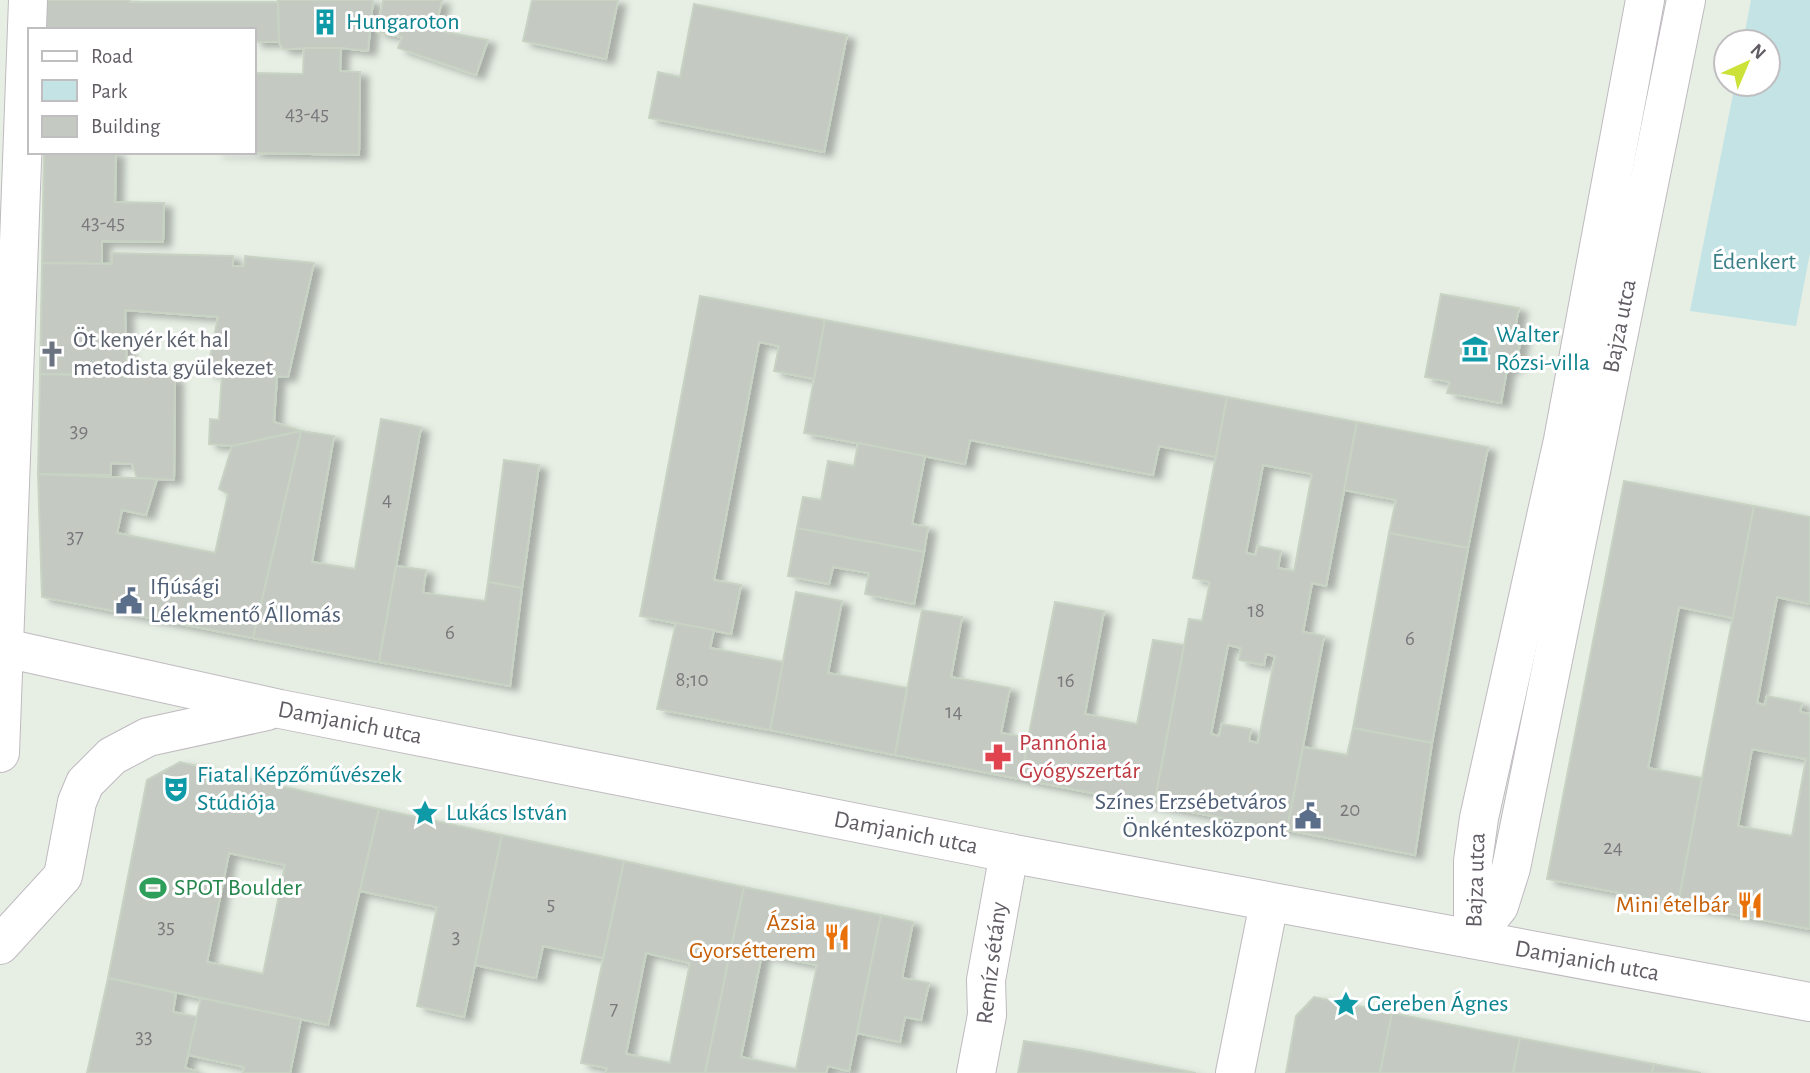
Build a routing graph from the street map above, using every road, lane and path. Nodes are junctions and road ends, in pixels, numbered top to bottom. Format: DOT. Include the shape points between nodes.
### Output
graph roads {
  1 [pos="28,0"];
  2 [pos="1645,0"];
  3 [pos="1686,0"];
  4 [pos="1622,120"];
  5 [pos="1660,129"];
  6 [pos="1579,442"];
  7 [pos="5,648"];
  8 [pos="280,709"];
  9 [pos="0,753"];
  10 [pos="1009,853"];
  11 [pos="1269,902"];
  12 [pos="1473,939"];
  13 [pos="0,945"];
  14 [pos="1810,1002"];
  15 [pos="976,1073"];
  16 [pos="1235,1073"];
  1 -- 7 [label="street"];
  2 -- 4 [label="street, Bajza utca"];
  3 -- 5 [label="street, Bajza utca"];
  4 -- 5 [label="street"];
  4 -- 6 [label="street, Bajza utca"];
  5 -- 6 [label="street, Bajza utca"];
  6 -- 12 [label="street, Bajza utca" via="1479,818 1473,861"];
  7 -- 8 [label="street, Damjanich utca"];
  7 -- 9 [label="street"];
  8 -- 10 [label="street, Damjanich utca"];
  8 -- 13 [label="street" via="148,737 112,755 85,783 77,802 62,876"];
  10 -- 11 [label="street, Damjanich utca"];
  10 -- 15 [label="street, Remíz sétány" via="986,980 987,1015"];
  11 -- 12 [label="street, Damjanich utca"];
  11 -- 16 [label="street"];
  12 -- 14 [label="street, Damjanich utca"];
}
